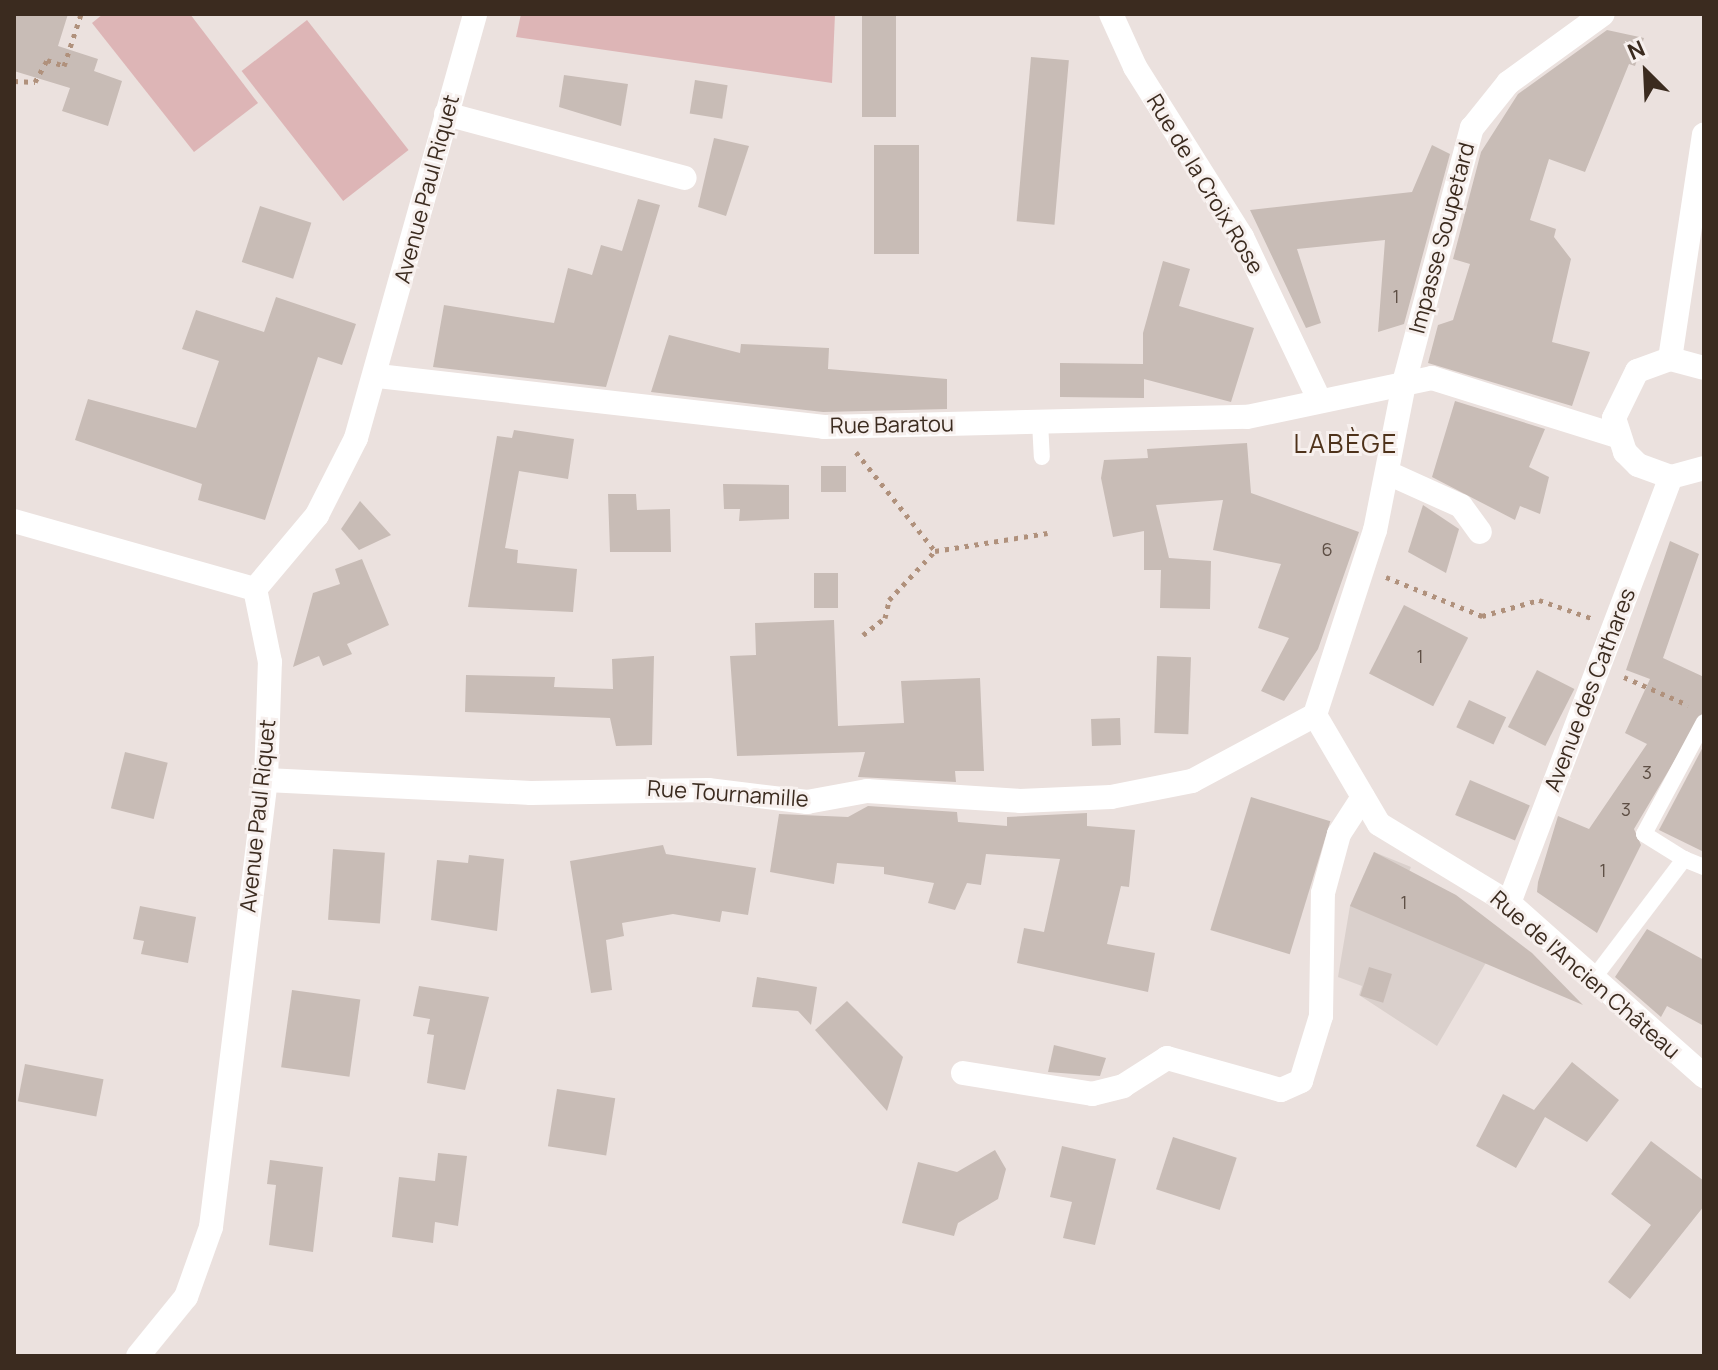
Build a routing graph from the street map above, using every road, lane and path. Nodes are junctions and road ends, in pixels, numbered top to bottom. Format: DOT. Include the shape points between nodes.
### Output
graph roads {
  1 [pos="81,14"];
  2 [pos="475,14"];
  3 [pos="1111,14"];
  4 [pos="1603,14"];
  5 [pos="14,81"];
  6 [pos="446,114"];
  7 [pos="1704,135"];
  8 [pos="685,178"];
  9 [pos="1670,359"];
  10 [pos="1704,368"];
  11 [pos="378,376"];
  12 [pos="1405,379"];
  13 [pos="1318,397"];
  14 [pos="1040,422"];
  15 [pos="837,427"];
  16 [pos="1617,436"];
  17 [pos="1042,457"];
  18 [pos="1704,468"];
  19 [pos="1388,473"];
  20 [pos="1671,477"];
  21 [pos="14,521"];
  22 [pos="1480,532"];
  23 [pos="1048,533"];
  24 [pos="935,551"];
  25 [pos="1363,568"];
  26 [pos="255,589"];
  27 [pos="1614,626"];
  28 [pos="863,635"];
  29 [pos="1599,666"];
  30 [pos="1704,711"];
  31 [pos="1315,715"];
  32 [pos="1704,722"];
  33 [pos="266,780"];
  34 [pos="1363,797"];
  35 [pos="1684,859"];
  36 [pos="1704,867"];
  37 [pos="1509,903"];
  38 [pos="1593,979"];
  39 [pos="963,1073"];
  40 [pos="1704,1076"];
  41 [pos="138,1356"];
  1 -- 5 [label="path" via="64,66 47,60 35,82"];
  2 -- 6 [label="street, Avenue Paul Riquet"];
  3 -- 13 [label="street, Rue de la Croix Rose" via="1135,67 1242,237"];
  4 -- 12 [label="street, Impasse Soupetard" via="1508,83 1472,128"];
  6 -- 8 [label="street"];
  6 -- 11 [label="street, Avenue Paul Riquet"];
  7 -- 9 [label="street"];
  9 -- 10 [label="street"];
  9 -- 16 [label="street" via="1625,384"];
  11 -- 15 [label="street, Rue Baratou"];
  11 -- 26 [label="street, Avenue Paul Riquet" via="325,501"];
  12 -- 13 [label="street, Rue Baratou"];
  12 -- 16 [label="street, Rue Baratou" via="1432,378"];
  12 -- 19 [label="street"];
  13 -- 14 [label="street, Rue Baratou" via="1247,417"];
  14 -- 15 [label="street, Rue Baratou"];
  14 -- 17 [label="lane"];
  15 -- 24 [label="path"];
  16 -- 20 [label="street" via="1638,465"];
  18 -- 20 [label="street"];
  19 -- 22 [label="street" via="1461,506"];
  19 -- 25 [label="street"];
  20 -- 27 [label="street, Avenue des Cathares"];
  21 -- 26 [label="street"];
  23 -- 24 [label="path"];
  24 -- 28 [label="path" via="889,600 885,618"];
  25 -- 27 [label="path" via="1482,616 1539,600"];
  25 -- 31 [label="street"];
  26 -- 33 [label="street, Avenue Paul Riquet" via="270,662"];
  27 -- 29 [label="street, Avenue des Cathares"];
  29 -- 30 [label="path"];
  29 -- 37 [label="street, Avenue des Cathares"];
  31 -- 33 [label="street, Rue Tournamille" via="1192,781 1111,797 1020,801 867,791 807,802 708,790 531,793"];
  31 -- 34 [label="street, Rue de l'Ancien Château"];
  32 -- 35 [label="lane" via="1644,834"];
  33 -- 41 [label="street, Avenue Paul Riquet" via="211,1227 186,1297"];
  34 -- 37 [label="street, Rue de l'Ancien Château" via="1379,824"];
  34 -- 39 [label="street" via="1339,834 1323,893 1321,1016 1301,1081 1281,1090 1167,1058 1123,1086 1092,1094"];
  35 -- 36 [label="lane"];
  35 -- 38 [label="lane"];
  37 -- 38 [label="street, Rue de l'Ancien Château"];
  38 -- 40 [label="street, Rue de l'Ancien Château"];
}
